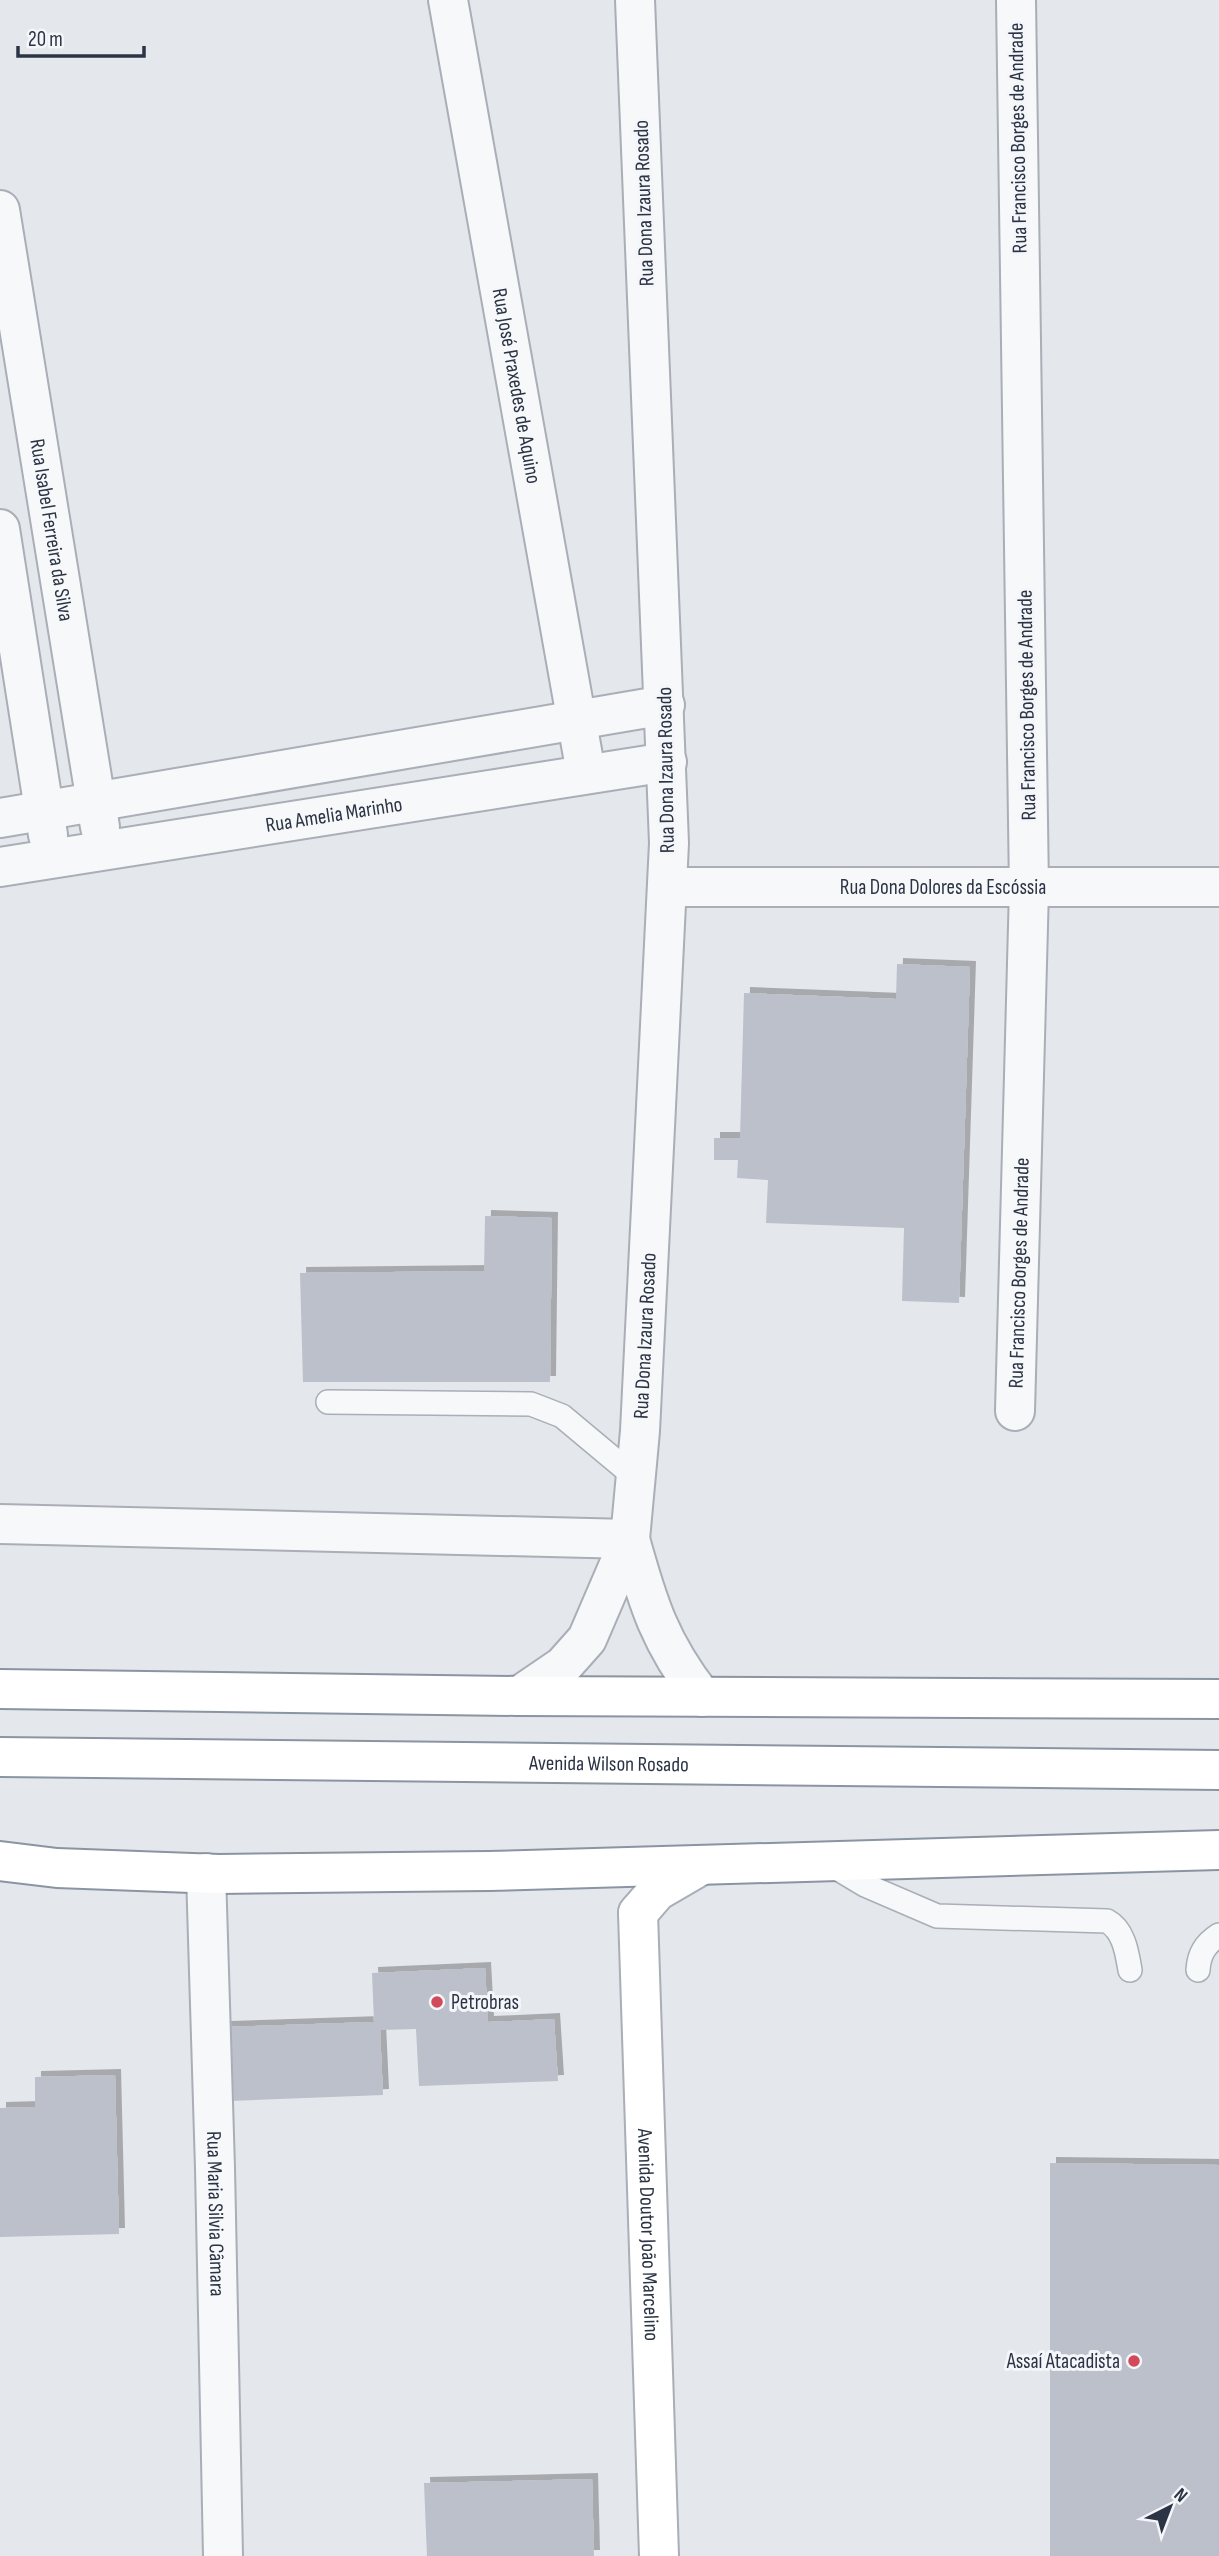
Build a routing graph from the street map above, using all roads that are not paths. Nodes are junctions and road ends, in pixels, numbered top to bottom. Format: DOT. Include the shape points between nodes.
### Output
graph roads {
  1 [pos="448,0"];
  2 [pos="635,0"];
  3 [pos="1016,0"];
  4 [pos="0,210"];
  5 [pos="0,529"];
  6 [pos="665,705"];
  7 [pos="576,720"];
  8 [pos="667,762"];
  9 [pos="586,773"];
  10 [pos="96,801"];
  11 [pos="44,810"];
  12 [pos="0,818"];
  13 [pos="104,850"];
  14 [pos="52,858"];
  15 [pos="0,867"];
  16 [pos="668,887"];
  17 [pos="1219,887"];
  18 [pos="1029,889"];
  19 [pos="328,1402"];
  20 [pos="1015,1410"];
  21 [pos="635,1477"];
  22 [pos="0,1524"];
  23 [pos="630,1539"];
  24 [pos="0,1689"];
  25 [pos="519,1696"];
  26 [pos="702,1697"];
  27 [pos="1219,1699"];
  28 [pos="0,1757"];
  29 [pos="1219,1770"];
  30 [pos="1219,1850"];
  31 [pos="0,1861"];
  32 [pos="828,1862"];
  33 [pos="699,1866"];
  34 [pos="559,1869"];
  35 [pos="206,1873"];
  36 [pos="638,1913"];
  37 [pos="1219,1935"];
  38 [pos="1130,1970"];
  39 [pos="1198,1970"];
  40 [pos="223,2556"];
  41 [pos="659,2556"];
  1 -- 7 [label="street, Rua José Praxedes de Aquino"];
  2 -- 6 [label="street, Rua Dona Izaura Rosado"];
  3 -- 18 [label="street, Rua Francisco Borges de Andrade"];
  4 -- 10 [label="street, Rua Isabel Ferreira da Silva"];
  5 -- 11 [label="street"];
  6 -- 7 [label="street"];
  6 -- 8 [label="street, Rua Dona Izaura Rosado"];
  7 -- 9 [label="street, Rua José Praxedes de Aquino"];
  7 -- 10 [label="street"];
  8 -- 9 [label="street, Rua Amelia Marinho"];
  8 -- 16 [label="street, Rua Dona Izaura Rosado"];
  9 -- 13 [label="street, Rua Amelia Marinho"];
  10 -- 11 [label="street"];
  10 -- 13 [label="street, Rua Isabel Ferreira da Silva"];
  11 -- 12 [label="street"];
  11 -- 14 [label="street"];
  13 -- 14 [label="street, Rua Amelia Marinho"];
  14 -- 15 [label="street, Rua Amelia Marinho"];
  16 -- 18 [label="street, Rua Dona Dolores da Escóssia"];
  16 -- 21 [label="street, Rua Dona Izaura Rosado"];
  17 -- 18 [label="street, Rua Dona Dolores da Escóssia"];
  18 -- 20 [label="street, Rua Francisco Borges de Andrade"];
  19 -- 21 [label="lane" via="531,1404 562,1416"];
  21 -- 23 [label="street, Rua Dona Izaura Rosado"];
  22 -- 23 [label="street"];
  23 -- 25 [label="street, Rua Dona Izaura Rosado" via="587,1639 563,1666"];
  23 -- 26 [label="street, Rua Dona Izaura Rosado" via="650,1610 668,1649"];
  24 -- 25 [label="main road"];
  25 -- 26 [label="main road"];
  26 -- 27 [label="main road"];
  28 -- 29 [label="main road, Avenida Wilson Rosado"];
  30 -- 32 [label="main road"];
  31 -- 35 [label="main road" via="57,1868"];
  32 -- 33 [label="main road"];
  32 -- 38 [label="lane" via="865,1885 937,1916 1107,1921 1121,1935"];
  33 -- 34 [label="main road"];
  33 -- 36 [label="main road" via="657,1891"];
  34 -- 35 [label="main road"];
  34 -- 36 [label="main road" via="620,1887"];
  35 -- 40 [label="street, Rua Maria Silvia Câmara"];
  36 -- 41 [label="main road, Avenida Doutor João Marcelino"];
  37 -- 39 [label="lane" via="1199,1957"];
}
